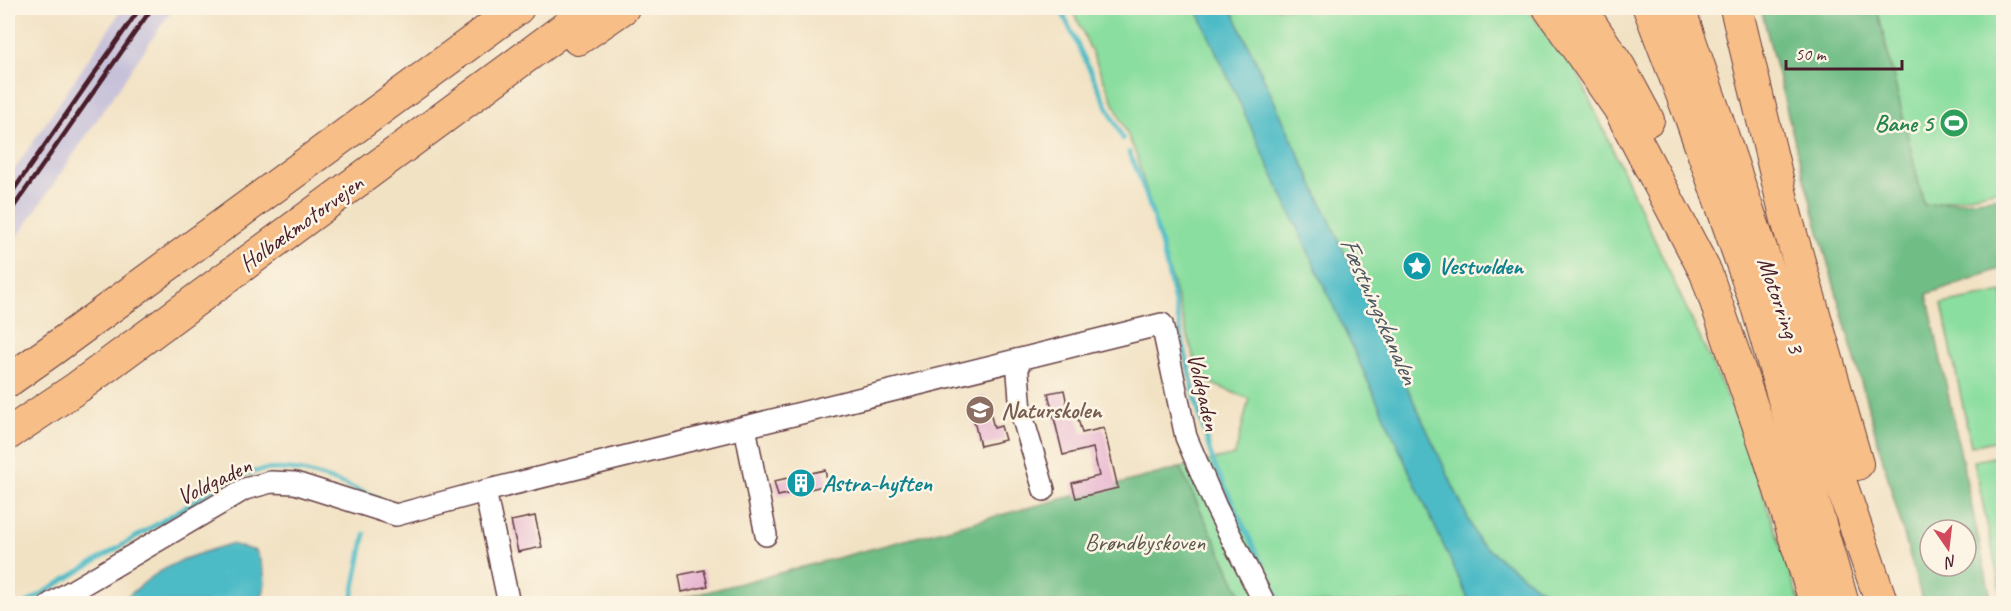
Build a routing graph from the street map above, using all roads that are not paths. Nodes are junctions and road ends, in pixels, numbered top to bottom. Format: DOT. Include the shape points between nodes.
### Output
graph roads {
  1 [pos="485,8"];
  2 [pos="518,8"];
  3 [pos="592,8"];
  4 [pos="623,8"];
  5 [pos="1549,8"];
  6 [pos="1580,8"];
  7 [pos="1649,8"];
  8 [pos="1679,8"];
  9 [pos="1736,8"];
  10 [pos="414,140"];
  11 [pos="290,175"];
  12 [pos="1017,360"];
  13 [pos="8,381"];
  14 [pos="744,427"];
  15 [pos="8,434"];
  16 [pos="1044,490"];
  17 [pos="485,491"];
  18 [pos="766,535"];
  19 [pos="1832,563"];
  20 [pos="50,603"];
  21 [pos="509,603"];
  22 [pos="1265,603"];
  23 [pos="1816,603"];
  24 [pos="1843,603"];
  25 [pos="1882,603"];
  26 [pos="1897,603"];
  1 -- 11 [label="highway" via="380,88"];
  2 -- 11 [label="highway, Holbækmotorvejen"];
  3 -- 10 [label="highway, Holbækmotorvejen"];
  4 -- 10 [label="highway" via="514,83"];
  5 -- 23 [label="highway" via="1619,108 1706,273"];
  6 -- 19 [label="highway" via="1620,68 1686,192 1749,349 1785,457"];
  7 -- 19 [label="highway, Motorring 3" via="1757,306"];
  8 -- 25 [label="highway, Motorring 3"];
  9 -- 26 [label="highway" via="1787,220"];
  10 -- 15 [label="highway, Holbækmotorvejen"];
  11 -- 13 [label="highway, Holbækmotorvejen"];
  12 -- 14 [label="street, Voldgaden"];
  12 -- 16 [label="street" via="1021,412"];
  12 -- 22 [label="street, Voldgaden" via="1162,324 1186,437"];
  14 -- 17 [label="street, Voldgaden"];
  14 -- 18 [label="street"];
  17 -- 20 [label="street, Voldgaden" via="396,515 295,483 271,482 244,489"];
  17 -- 21 [label="street"];
  19 -- 24 [label="highway, Motorring 3"];
}
